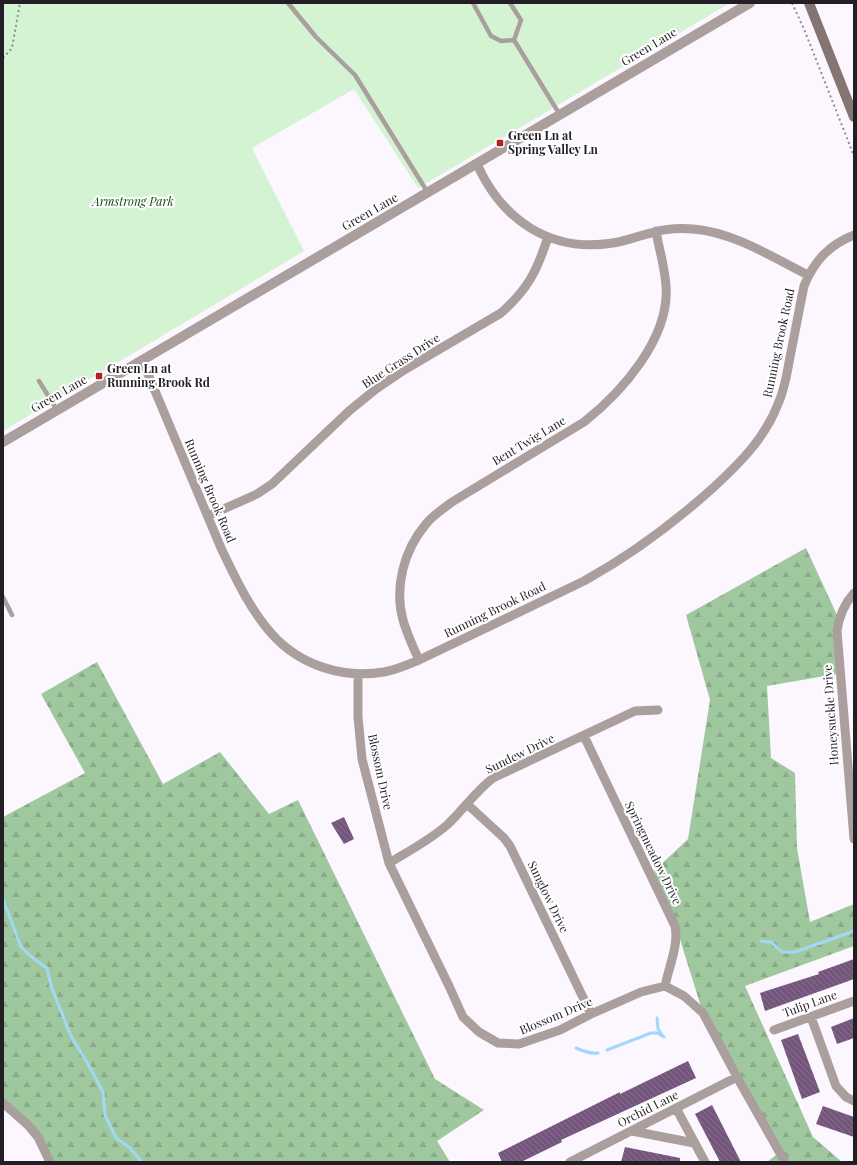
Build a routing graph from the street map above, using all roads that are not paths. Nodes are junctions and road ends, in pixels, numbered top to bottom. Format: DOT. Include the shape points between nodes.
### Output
graph roads {
  1 [pos="288,3"];
  2 [pos="473,3"];
  3 [pos="510,3"];
  4 [pos="750,3"];
  5 [pos="809,3"];
  6 [pos="514,40"];
  7 [pos="560,115"];
  8 [pos="854,117"];
  9 [pos="477,164"];
  10 [pos="428,192"];
  11 [pos="656,232"];
  12 [pos="854,235"];
  13 [pos="548,237"];
  14 [pos="808,275"];
  15 [pos="142,360"];
  16 [pos="39,381"];
  17 [pos="58,410"];
  18 [pos="3,442"];
  19 [pos="208,516"];
  20 [pos="854,593"];
  21 [pos="3,597"];
  22 [pos="12,614"];
  23 [pos="419,660"];
  24 [pos="358,674"];
  25 [pos="658,710"];
  26 [pos="584,736"];
  27 [pos="466,804"];
  28 [pos="854,839"];
  29 [pos="389,863"];
  30 [pos="665,986"];
  31 [pos="854,1001"];
  32 [pos="591,1014"];
  33 [pos="811,1018"];
  34 [pos="774,1030"];
  35 [pos="737,1077"];
  36 [pos="854,1101"];
  37 [pos="3,1103"];
  38 [pos="676,1108"];
  39 [pos="632,1131"];
  40 [pos="694,1143"];
  41 [pos="50,1162"];
  42 [pos="570,1162"];
  43 [pos="705,1162"];
  44 [pos="785,1162"];
  1 -- 10 [label="lane" via="316,37 355,75"];
  2 -- 6 [label="lane" via="491,36 501,41"];
  3 -- 6 [label="lane" via="521,20"];
  4 -- 7 [label="street, Green Lane"];
  5 -- 8 [label="main road"];
  6 -- 7 [label="lane"];
  7 -- 9 [label="street, Green Lane"];
  9 -- 10 [label="street, Green Lane"];
  9 -- 13 [label="street" via="488,186 502,205 514,217"];
  10 -- 15 [label="street, Green Lane"];
  11 -- 13 [label="street" via="597,245 574,244"];
  11 -- 14 [label="street" via="694,229 730,237"];
  11 -- 23 [label="street, Bent Twig Lane" via="666,285 666,300 656,335 632,376 607,403 584,422 443,509 426,523 416,538 403,568 400,603 403,619"];
  12 -- 14 [label="street, Running Brook Road" via="830,248 820,257"];
  13 -- 19 [label="street, Blue Grass Drive" via="528,283 514,302 501,313 404,370 376,390 349,411 272,484 257,494"];
  14 -- 23 [label="street, Running Brook Road" via="785,385 772,420 748,453 724,477 664,529 598,573"];
  15 -- 17 [label="street, Green Lane"];
  15 -- 19 [label="street, Running Brook Road"];
  16 -- 17 [label="lane"];
  17 -- 18 [label="street, Green Lane"];
  19 -- 24 [label="street, Running Brook Road" via="233,573 271,633 289,649 313,664 329,670"];
  20 -- 28 [label="street, Honeysuckle Drive" via="842,609 837,631"];
  21 -- 22 [label="lane"];
  23 -- 24 [label="street, Running Brook Road" via="385,672"];
  24 -- 29 [label="street, Blossom Drive" via="358,717 362,759"];
  25 -- 26 [label="street, Sundew Drive" via="635,711"];
  26 -- 27 [label="street, Sundew Drive" via="493,778"];
  26 -- 30 [label="street, Springmeadow Drive" via="675,926 676,943"];
  27 -- 29 [label="street, Sundew Drive" via="436,834"];
  27 -- 32 [label="street, Sunglow Drive" via="510,846"];
  29 -- 32 [label="street, Blossom Drive" via="463,1018 479,1032 498,1043 519,1044 560,1030"];
  30 -- 32 [label="street, Blossom Drive" via="640,992"];
  30 -- 35 [label="street" via="684,996 703,1012"];
  31 -- 33 [label="street, Tulip Lane"];
  33 -- 34 [label="street, Tulip Lane"];
  33 -- 36 [label="street" via="836,1086 846,1097"];
  35 -- 38 [label="street, Orchid Lane"];
  35 -- 44 [label="street"];
  37 -- 41 [label="street" via="38,1137"];
  38 -- 39 [label="street, Orchid Lane"];
  38 -- 40 [label="street"];
  39 -- 40 [label="street"];
  39 -- 42 [label="street, Orchid Lane"];
  40 -- 43 [label="street"];
}
